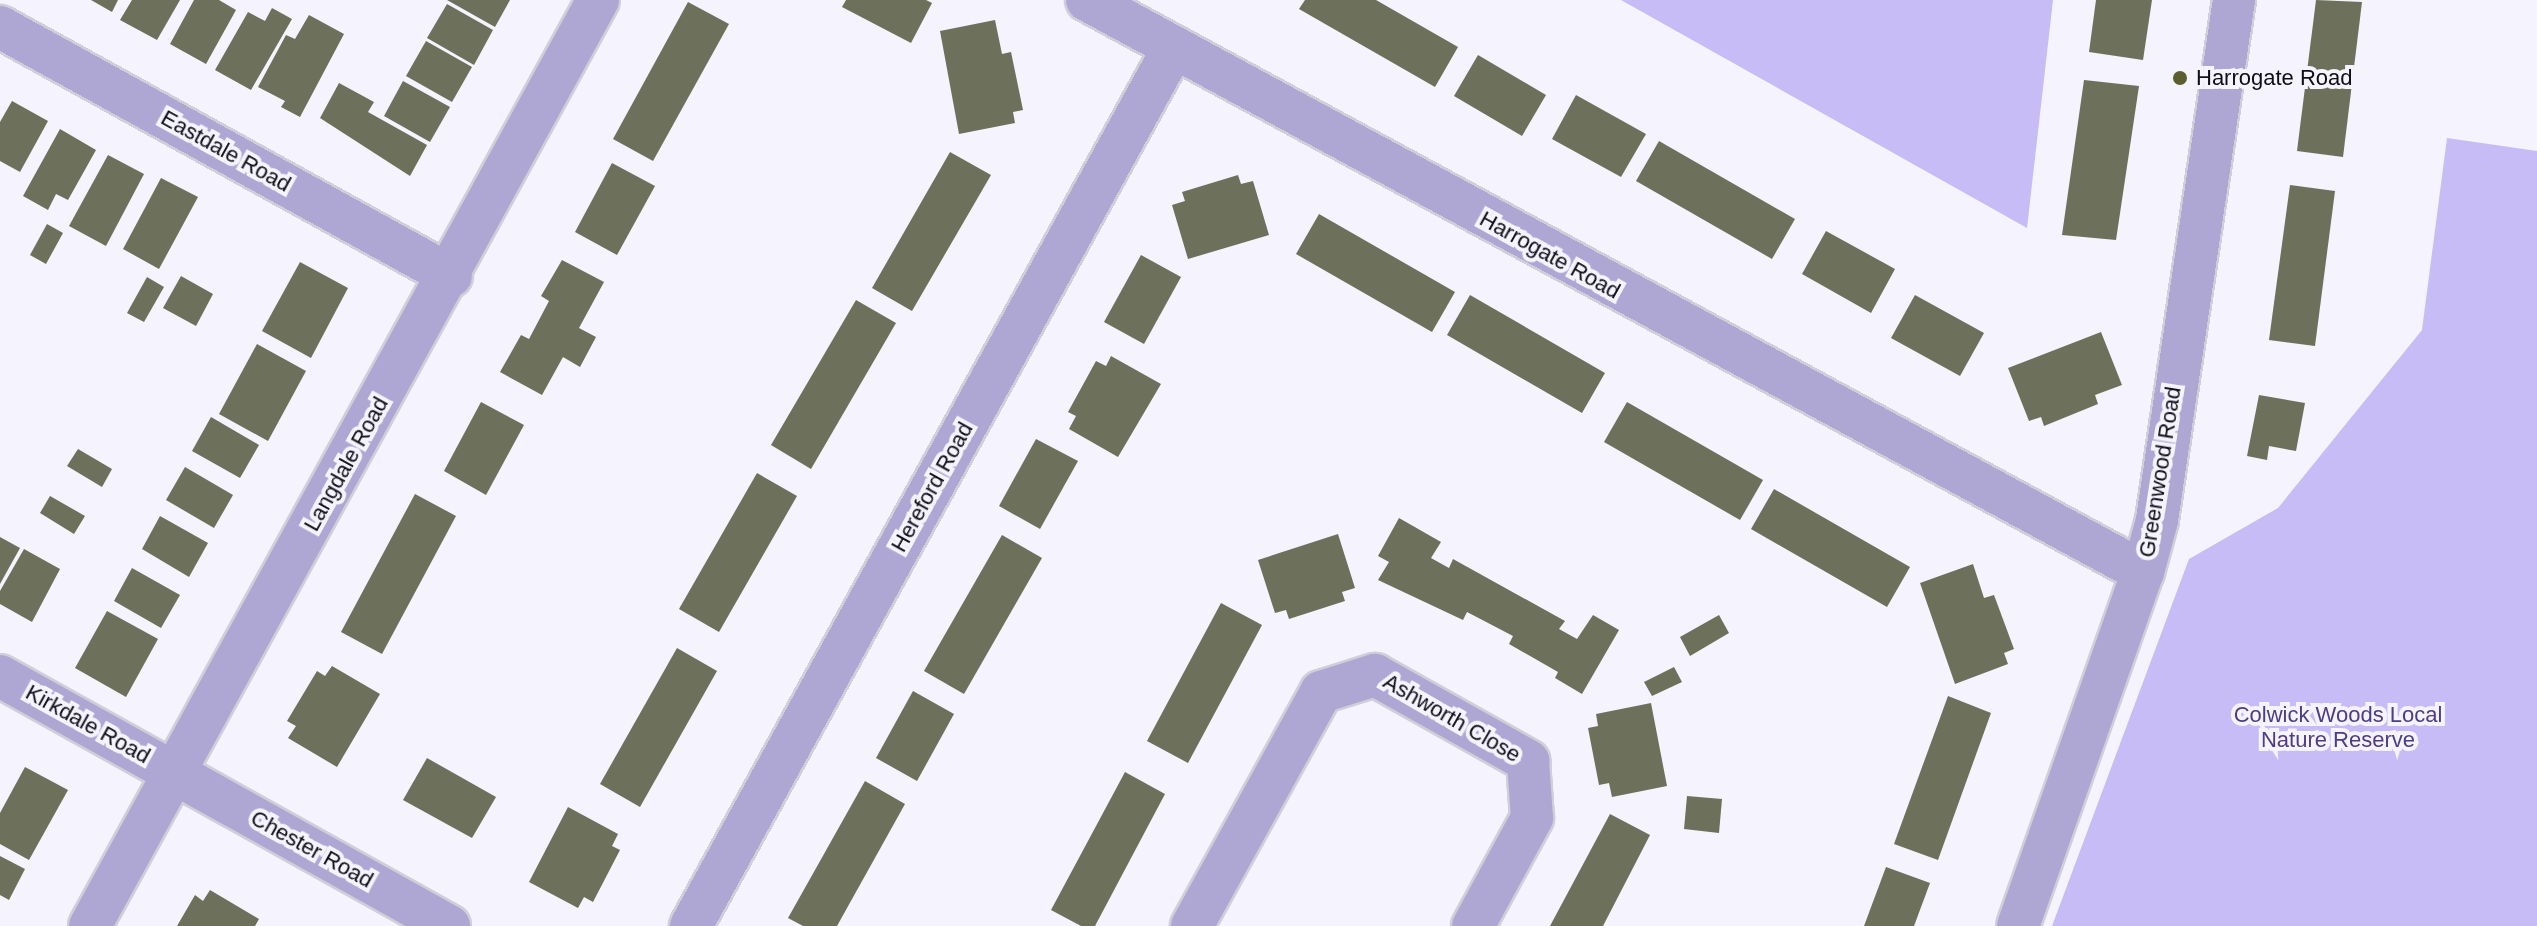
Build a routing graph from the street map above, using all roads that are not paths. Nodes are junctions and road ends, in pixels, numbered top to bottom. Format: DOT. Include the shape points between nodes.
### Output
graph roads {
  1 [pos="598,0"];
  2 [pos="1087,0"];
  3 [pos="2234,0"];
  4 [pos="0,27"];
  5 [pos="1174,47"];
  6 [pos="451,276"];
  7 [pos="2143,572"];
  8 [pos="0,676"];
  9 [pos="176,772"];
  10 [pos="90,926"];
  11 [pos="449,926"];
  12 [pos="691,926"];
  13 [pos="1192,926"];
  14 [pos="1473,926"];
  15 [pos="2018,926"];
  1 -- 6 [label="street, Langdale Road"];
  2 -- 5 [label="street, Harrogate Road"];
  3 -- 7 [label="street, Greenwood Road" via="2157,520"];
  4 -- 6 [label="street, Eastdale Road"];
  5 -- 7 [label="street, Harrogate Road"];
  5 -- 12 [label="street, Hereford Road"];
  6 -- 9 [label="street, Langdale Road"];
  7 -- 15 [label="street, Greenwood Road"];
  8 -- 9 [label="street, Kirkdale Road"];
  9 -- 10 [label="street, Langdale Road"];
  9 -- 11 [label="street, Chester Road"];
  13 -- 14 [label="street, Ashworth Close" via="1321,692 1375,675 1528,761 1532,818"];
}
